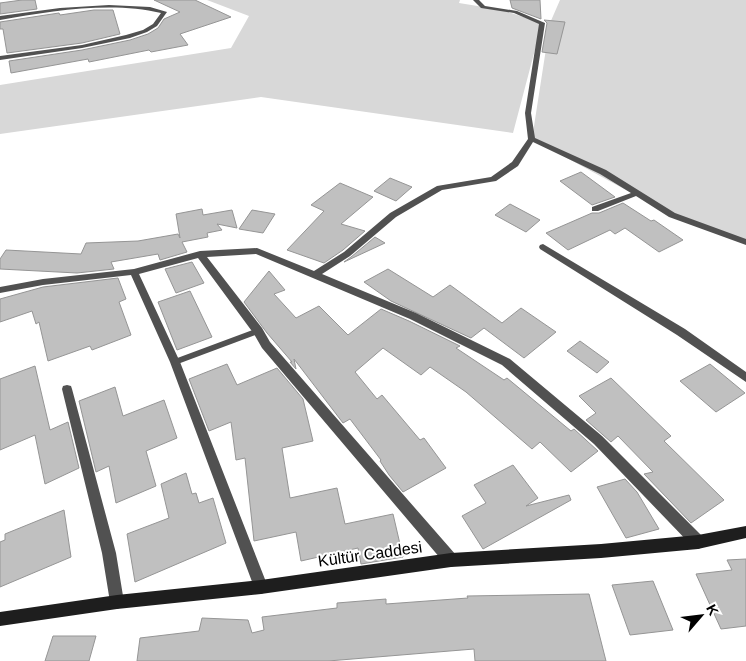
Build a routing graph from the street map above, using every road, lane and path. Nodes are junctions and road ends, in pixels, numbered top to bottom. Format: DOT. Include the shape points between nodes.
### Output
graph roads {
  1 [pos="476,0"];
  2 [pos="0,18"];
  3 [pos="0,58"];
  4 [pos="532,139"];
  5 [pos="637,193"];
  6 [pos="595,209"];
  7 [pos="746,242"];
  8 [pos="543,247"];
  9 [pos="200,254"];
  10 [pos="134,272"];
  11 [pos="314,275"];
  12 [pos="0,290"];
  13 [pos="258,331"];
  14 [pos="175,362"];
  15 [pos="746,378"];
  16 [pos="67,388"];
  17 [pos="746,532"];
  18 [pos="698,542"];
  19 [pos="452,560"];
  20 [pos="261,587"];
  21 [pos="117,602"];
  22 [pos="0,620"];
  1 -- 4 [label="street" via="483,7 515,12 542,23 528,113"];
  2 -- 3 [label="street" via="58,7 118,2 155,6 164,12 154,26 131,35 58,51"];
  4 -- 5 [label="street" via="603,172"];
  4 -- 11 [label="street" via="515,164 493,179 440,188 393,215 347,254"];
  5 -- 6 [label="street"];
  5 -- 7 [label="street" via="672,215"];
  8 -- 15 [label="street" via="681,332"];
  9 -- 10 [label="street"];
  9 -- 11 [label="street" via="257,251"];
  9 -- 13 [label="street"];
  10 -- 12 [label="street"];
  10 -- 14 [label="street"];
  11 -- 18 [label="street" via="413,316 506,362 598,440"];
  13 -- 14 [label="lane"];
  13 -- 19 [label="street" via="266,345"];
  14 -- 20 [label="street"];
  16 -- 21 [label="street" via="109,553"];
  17 -- 18 [label="street, Kültür Caddesi"];
  18 -- 19 [label="street, Kültür Caddesi"];
  19 -- 20 [label="street, Kültür Caddesi"];
  20 -- 21 [label="street, Kültür Caddesi"];
  21 -- 22 [label="street, Kültür Caddesi"];
}
